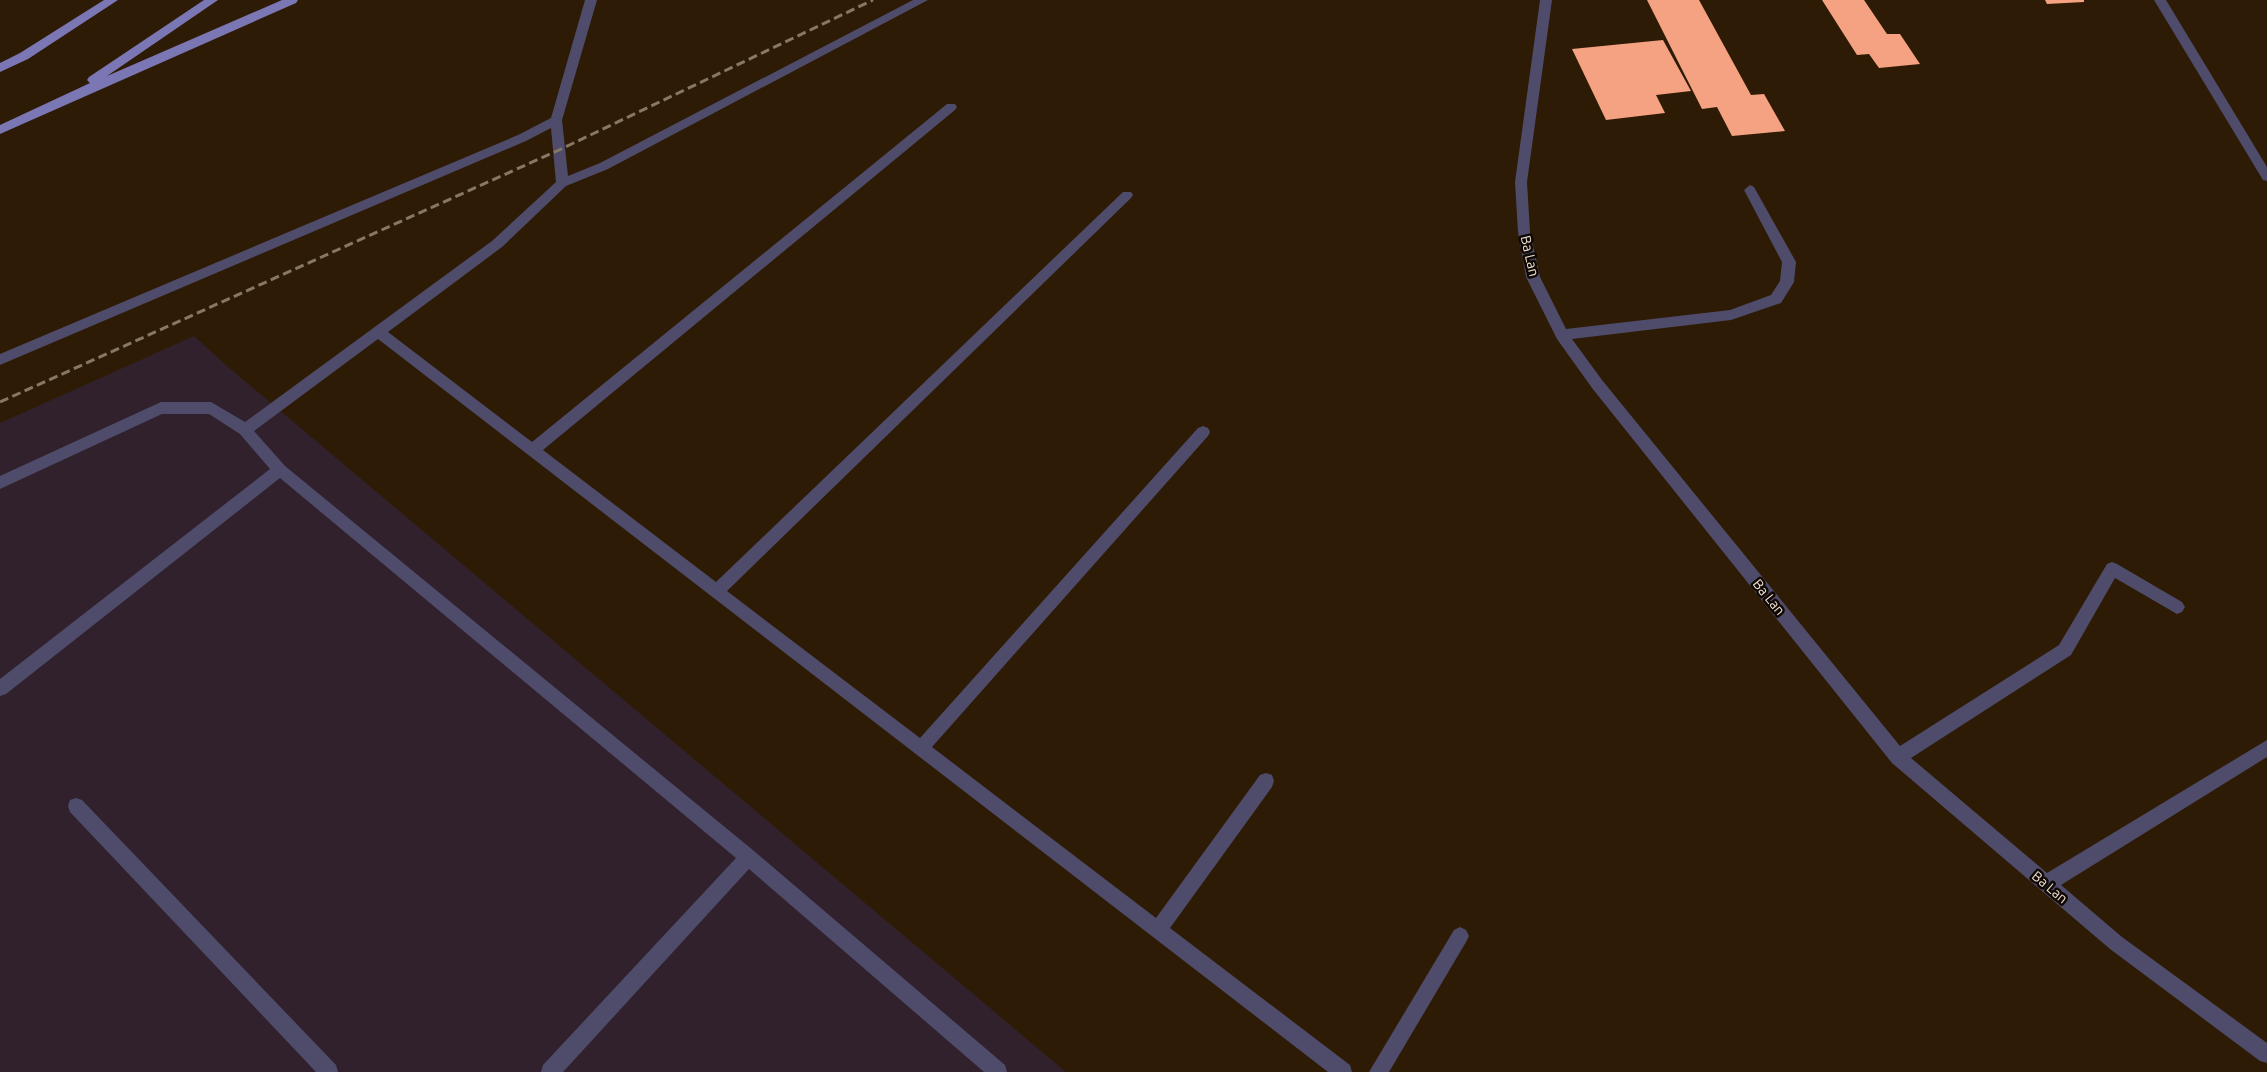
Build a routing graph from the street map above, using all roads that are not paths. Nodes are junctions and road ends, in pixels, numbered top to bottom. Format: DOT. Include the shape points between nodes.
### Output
graph roads {
  1 [pos="112,0"];
  2 [pos="212,0"];
  3 [pos="292,0"];
  4 [pos="591,0"];
  5 [pos="922,0"];
  6 [pos="1546,0"];
  7 [pos="2160,0"];
  8 [pos="0,68"];
  9 [pos="63,100"];
  10 [pos="951,106"];
  11 [pos="556,120"];
  12 [pos="0,130"];
  13 [pos="2267,177"];
  14 [pos="562,183"];
  15 [pos="1750,190"];
  16 [pos="1127,195"];
  17 [pos="378,332"];
  18 [pos="1562,335"];
  19 [pos="0,360"];
  20 [pos="245,430"];
  21 [pos="1203,432"];
  22 [pos="533,450"];
  23 [pos="280,470"];
  24 [pos="0,483"];
  25 [pos="716,591"];
  26 [pos="2178,607"];
  27 [pos="0,689"];
  28 [pos="921,748"];
  29 [pos="2267,748"];
  30 [pos="1898,757"];
  31 [pos="1266,781"];
  32 [pos="76,806"];
  33 [pos="748,857"];
  34 [pos="2046,884"];
  35 [pos="1158,930"];
  36 [pos="1460,936"];
  37 [pos="2267,1054"];
  38 [pos="329,1072"];
  39 [pos="550,1072"];
  40 [pos="998,1072"];
  41 [pos="1343,1072"];
  42 [pos="1378,1072"];
  1 -- 8 [label="main road"];
  2 -- 9 [label="main road"];
  3 -- 9 [label="main road"];
  4 -- 11 [label="street"];
  5 -- 14 [label="street" via="604,166"];
  6 -- 18 [label="street, Ba Lan" via="1521,182 1524,232 1533,277"];
  7 -- 13 [label="street"];
  9 -- 12 [label="main road"];
  10 -- 22 [label="street"];
  11 -- 14 [label="street"];
  11 -- 19 [label="street" via="522,138"];
  14 -- 17 [label="street" via="497,244"];
  15 -- 18 [label="street" via="1789,262 1787,282 1776,299 1730,315"];
  16 -- 25 [label="street"];
  17 -- 20 [label="street"];
  17 -- 22 [label="street"];
  18 -- 30 [label="street, Ba Lan" via="1597,384"];
  20 -- 23 [label="street"];
  20 -- 24 [label="street" via="210,408 161,408"];
  21 -- 28 [label="street"];
  22 -- 25 [label="street"];
  23 -- 27 [label="street"];
  23 -- 33 [label="street"];
  25 -- 28 [label="street"];
  26 -- 30 [label="street" via="2112,568 2065,650"];
  28 -- 35 [label="street"];
  29 -- 34 [label="street"];
  30 -- 34 [label="street, Ba Lan"];
  31 -- 35 [label="street"];
  32 -- 38 [label="street"];
  33 -- 39 [label="street"];
  33 -- 40 [label="street"];
  34 -- 37 [label="street, Ba Lan" via="2116,943"];
  35 -- 41 [label="street"];
  36 -- 42 [label="street"];
}
